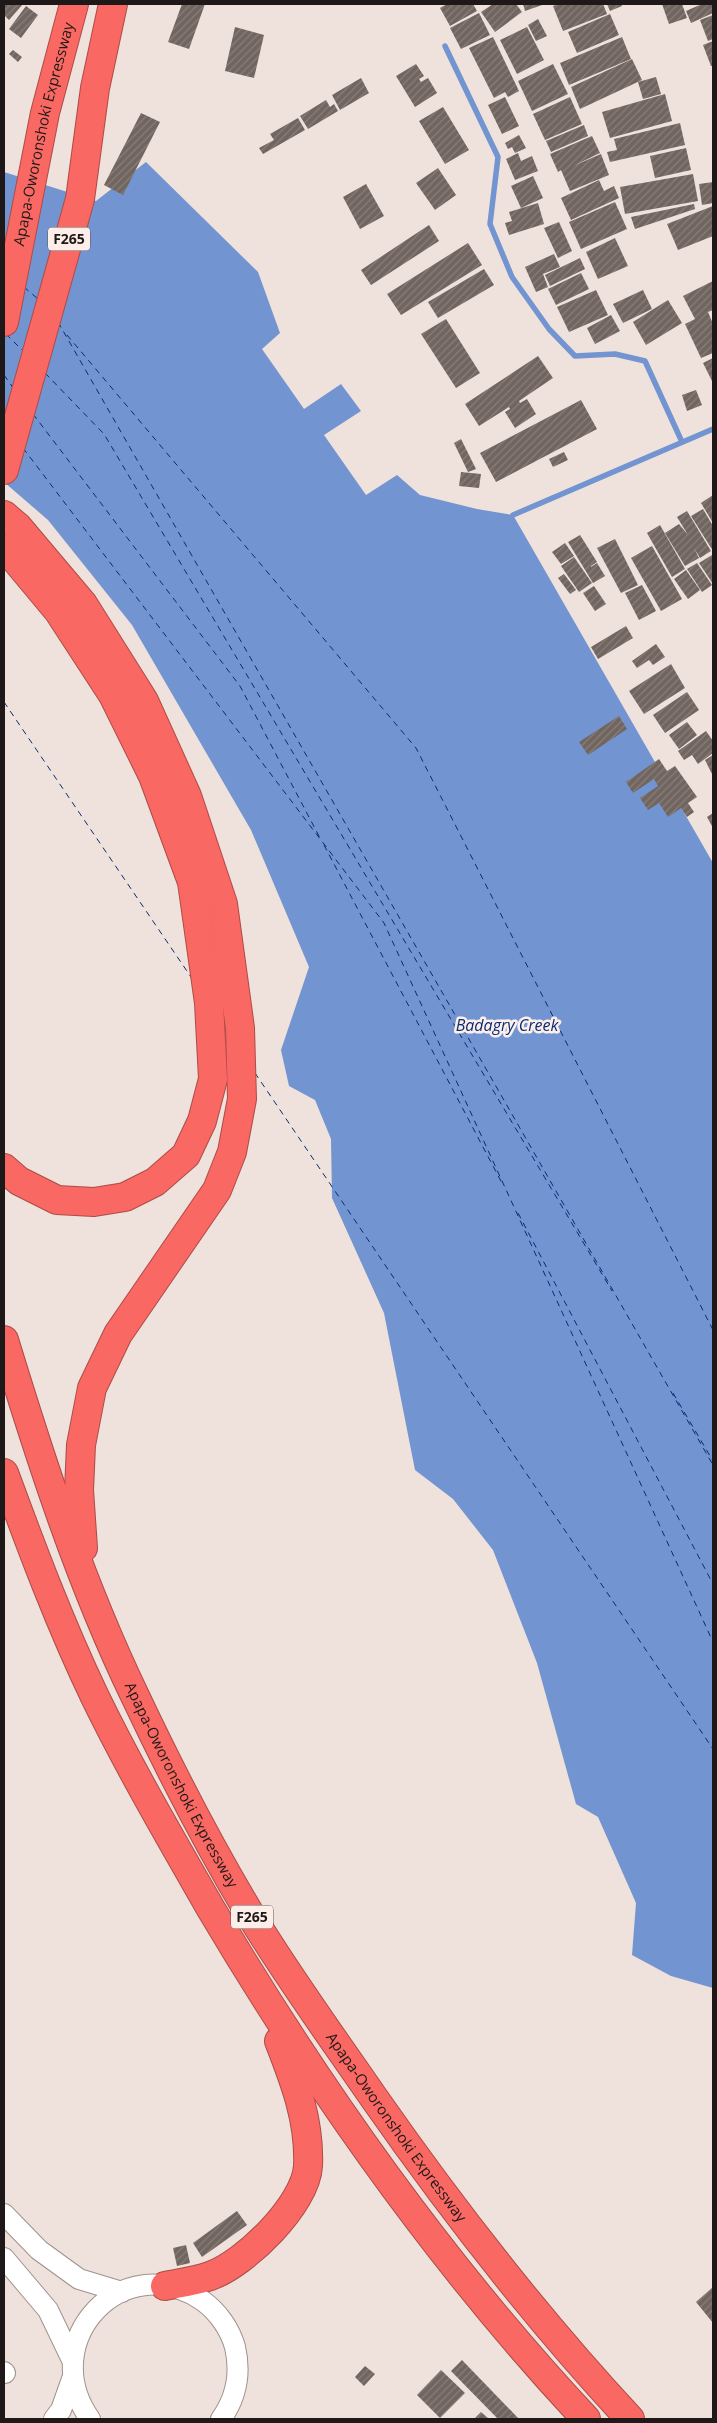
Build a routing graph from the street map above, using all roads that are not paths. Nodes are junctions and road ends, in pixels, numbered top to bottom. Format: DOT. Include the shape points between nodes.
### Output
graph roads {
  1 [pos="74,4"];
  2 [pos="113,4"];
  3 [pos="4,322"];
  4 [pos="4,470"];
  5 [pos="4,515"];
  6 [pos="4,549"];
  7 [pos="4,1168"];
  8 [pos="4,1340"];
  9 [pos="4,1473"];
  10 [pos="86,1584"];
  11 [pos="261,1992"];
  12 [pos="4,2214"];
  13 [pos="4,2258"];
  14 [pos="165,2286"];
  15 [pos="122,2292"];
  16 [pos="72,2369"];
  17 [pos="233,2399"];
  18 [pos="54,2419"];
  19 [pos="90,2419"];
  20 [pos="221,2419"];
  21 [pos="242,2419"];
  22 [pos="586,2419"];
  23 [pos="630,2419"];
  1 -- 3 [label="highway, Apapa-Oworonshoki Expressway" via="46,113"];
  2 -- 4 [label="highway, F265" via="95,88 80,199"];
  5 -- 10 [label="highway" via="18,527 83,604 144,701 188,796 223,904 240,1028 242,1099 232,1152 217,1190 118,1334 92,1388 81,1445 79,1490"];
  6 -- 7 [label="highway" via="59,612 113,695 153,776 192,882 209,1003 213,1078 202,1121 186,1155 155,1182 125,1196 94,1202 57,1200 19,1180"];
  8 -- 10 [label="highway, Apapa-Oworonshoki Expressway / F265" via="34,1438"];
  9 -- 11 [label="highway, Apapa-Oworonshoki Expressway / F265" via="45,1584 95,1696 157,1816"];
  10 -- 23 [label="highway, Apapa-Oworonshoki Expressway / F265" via="134,1695 205,1833 251,1915 300,1991 419,2162 517,2290 568,2353"];
  11 -- 14 [label="highway" via="298,2092 307,2131 308,2168 294,2205 274,2230 236,2261 211,2276"];
  11 -- 22 [label="highway, Apapa-Oworonshoki Expressway / F265" via="342,2117 446,2258"];
  12 -- 15 [label="street" via="39,2250 79,2279"];
  13 -- 16 [label="street" via="48,2310"];
  14 -- 15 [label="street" via="136,2287"];
  14 -- 17 [label="street" via="194,2295 213,2309 227,2328 237,2357"];
  15 -- 16 [label="street" via="97,2308 80,2331"];
  16 -- 18 [label="street" via="61,2410"];
  16 -- 19 [label="street" via="81,2406"];
  17 -- 20 [label="street"];
  17 -- 21 [label="street"];
}
